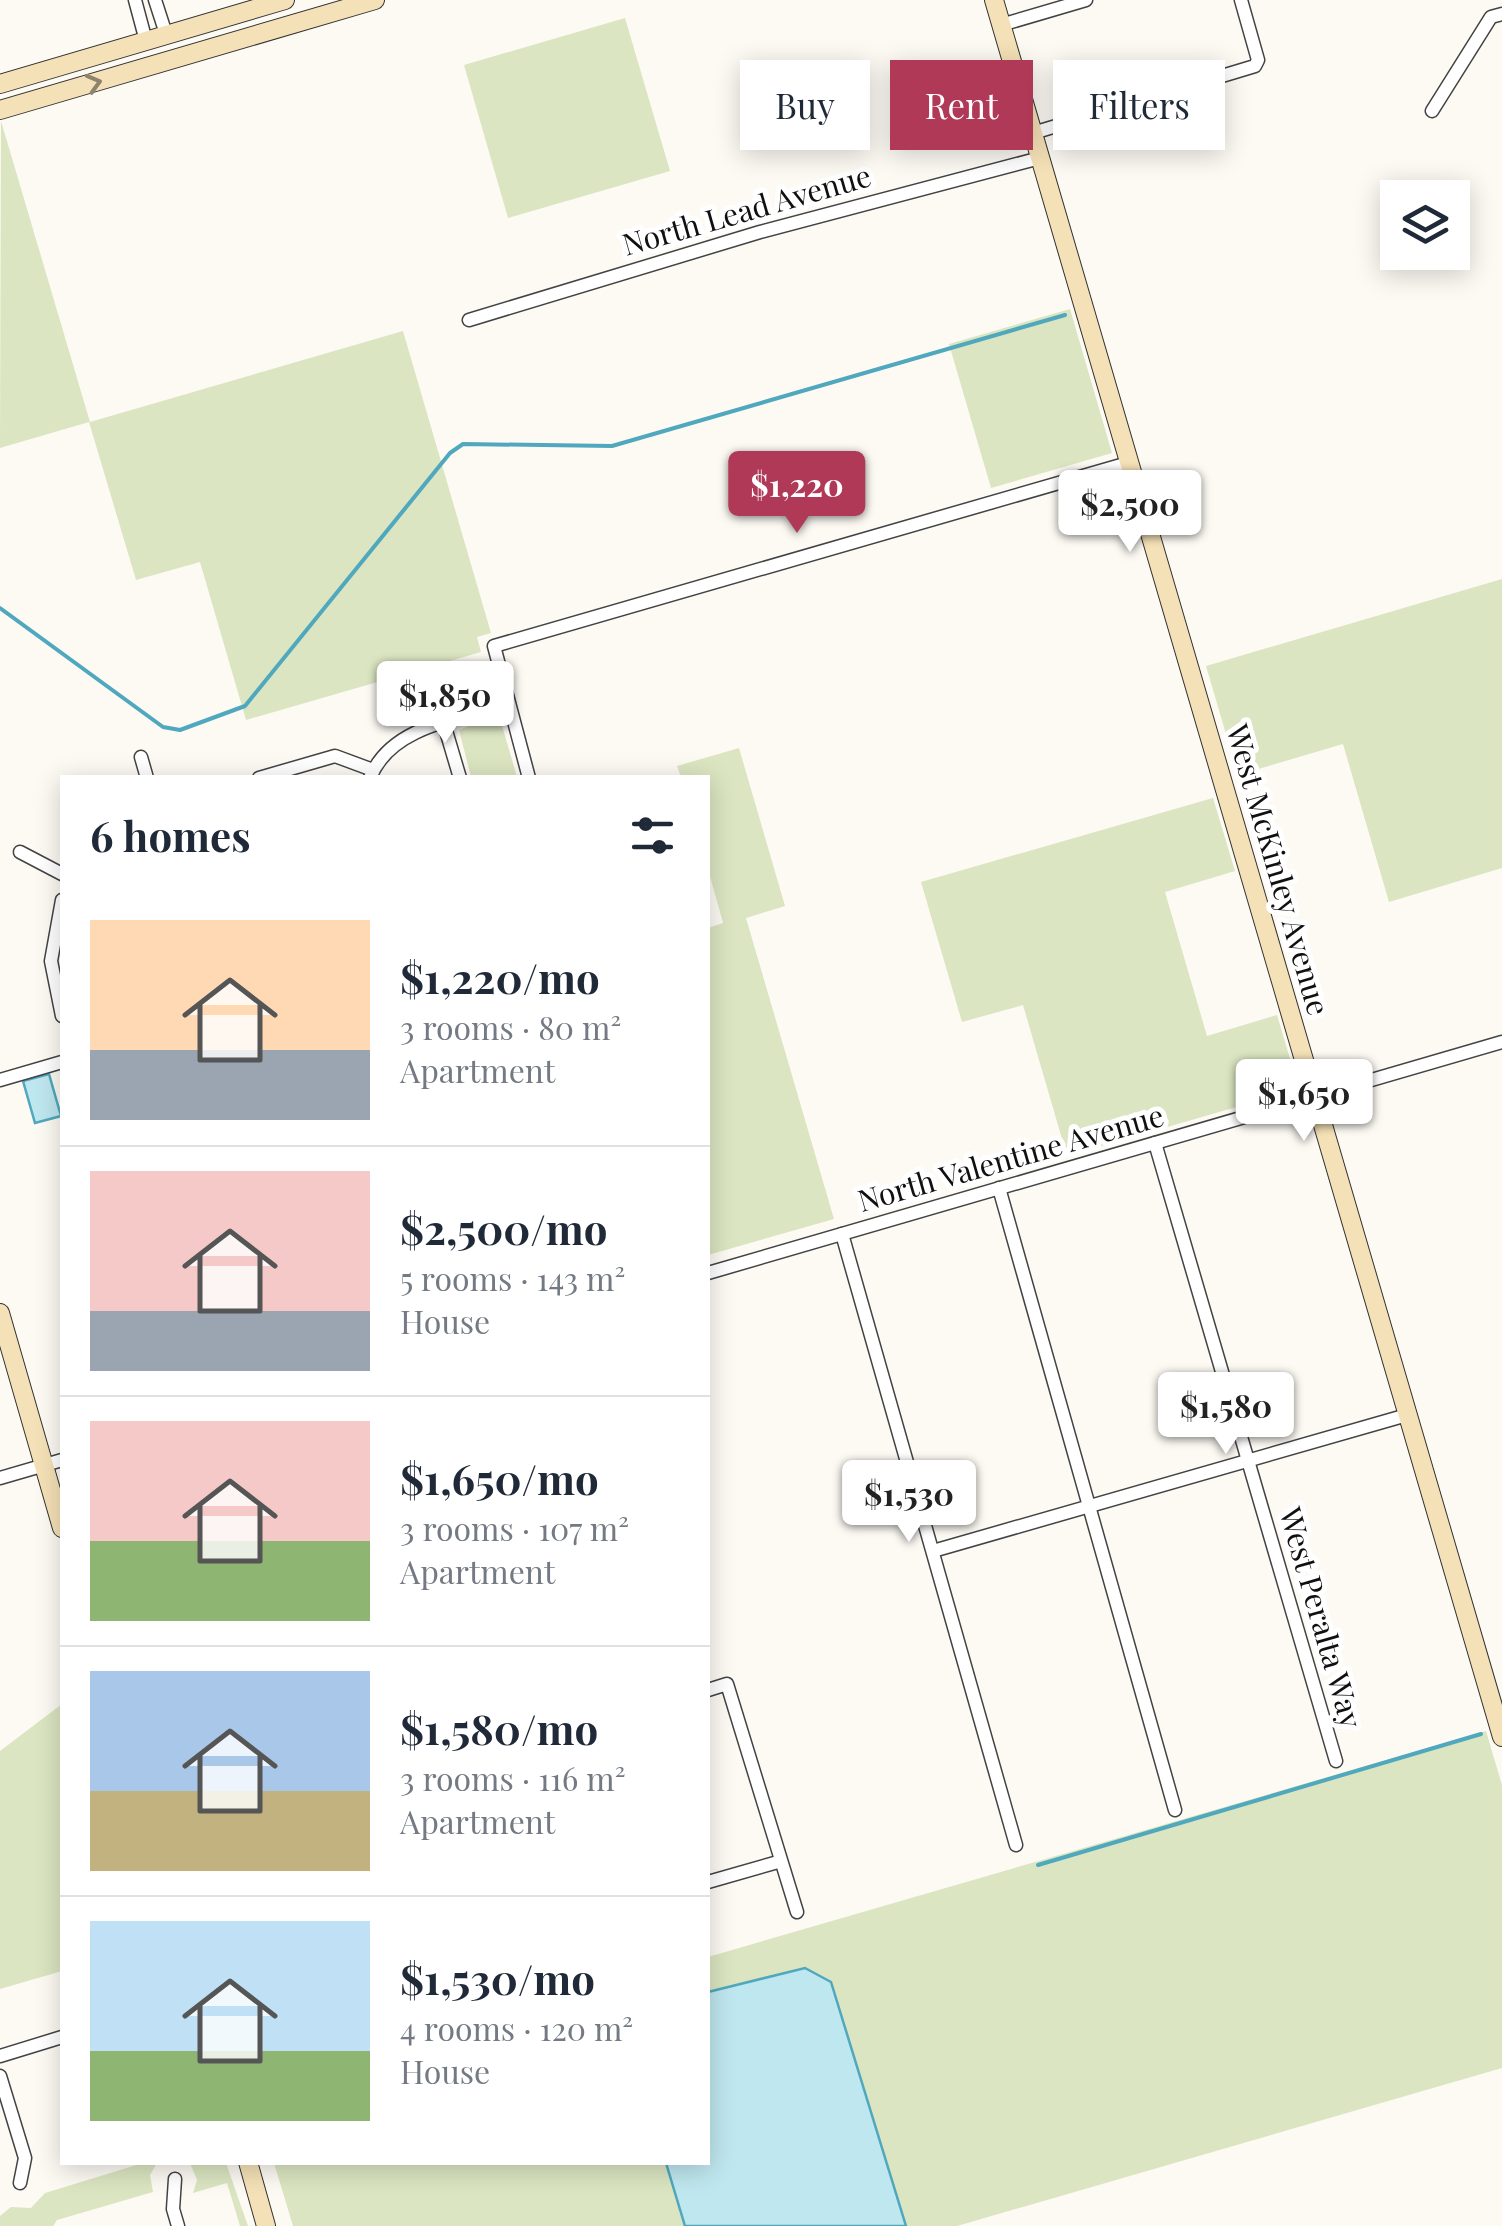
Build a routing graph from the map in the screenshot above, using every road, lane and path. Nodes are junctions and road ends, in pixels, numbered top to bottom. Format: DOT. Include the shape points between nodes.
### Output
graph roads {
  1 [pos="284,0"];
  2 [pos="304,0"];
  3 [pos="375,0"];
  4 [pos="994,0"];
  5 [pos="1086,0"];
  6 [pos="1241,0"];
  7 [pos="156,3"];
  8 [pos="256,4"];
  9 [pos="137,6"];
  10 [pos="1502,14"];
  11 [pos="310,20"];
  12 [pos="1002,25"];
  13 [pos="166,34"];
  14 [pos="146,40"];
  15 [pos="1012,60"];
  16 [pos="1,82"];
  17 [pos="0,110"];
  18 [pos="1432,111"];
  19 [pos="1033,133"];
  20 [pos="1040,158"];
  21 [pos="469,320"];
  22 [pos="1128,463"];
  23 [pos="508,705"];
  24 [pos="444,724"];
  25 [pos="141,757"];
  26 [pos="372,774"];
  27 [pos="146,775"];
  28 [pos="269,775"];
  29 [pos="459,775"];
  30 [pos="528,775"];
  31 [pos="20,852"];
  32 [pos="60,873"];
  33 [pos="60,911"];
  34 [pos="60,1006"];
  35 [pos="1502,1042"];
  36 [pos="60,1063"];
  37 [pos="0,1080"];
  38 [pos="1315,1096"];
  39 [pos="1155,1143"];
  40 [pos="998,1188"];
  41 [pos="842,1234"];
  42 [pos="710,1272"];
  43 [pos="0,1314"];
  44 [pos="1407,1415"];
  45 [pos="1248,1459"];
  46 [pos="60,1461"];
  47 [pos="44,1466"];
  48 [pos="0,1478"];
  49 [pos="1086,1506"];
  50 [pos="60,1521"];
  51 [pos="933,1550"];
  52 [pos="710,1689"];
  53 [pos="1502,1738"];
  54 [pos="1336,1761"];
  55 [pos="1175,1810"];
  56 [pos="1016,1845"];
  57 [pos="778,1862"];
  58 [pos="710,1881"];
  59 [pos="796,1912"];
  60 [pos="60,2038"];
  61 [pos="0,2056"];
  62 [pos="0,2076"];
  63 [pos="249,2165"];
  64 [pos="174,2179"];
  65 [pos="20,2183"];
  66 [pos="178,2226"];
  67 [pos="266,2226"];
  1 -- 8 [label="main road"];
  2 -- 11 [label="main road"];
  3 -- 11 [label="main road"];
  4 -- 12 [label="main road, West McKinley Avenue"];
  5 -- 12 [label="street"];
  6 -- 19 [label="street" via="1255,66"];
  7 -- 9 [label="street"];
  7 -- 13 [label="street"];
  8 -- 13 [label="main road"];
  9 -- 14 [label="street"];
  10 -- 18 [label="street" via="1492,17"];
  17 -- 11 [label="main road, one-way"];
  12 -- 15 [label="main road, West McKinley Avenue"];
  13 -- 14 [label="main road"];
  14 -- 16 [label="main road"];
  19 -- 20 [label="main road, West McKinley Avenue"];
  20 -- 21 [label="street, North Lead Avenue" via="760,232"];
  20 -- 22 [label="main road, West McKinley Avenue"];
  22 -- 23 [label="street" via="492,648"];
  22 -- 38 [label="main road, West McKinley Avenue"];
  23 -- 24 [label="street"];
  23 -- 30 [label="street"];
  24 -- 26 [label="street" via="401,738"];
  24 -- 29 [label="street"];
  25 -- 27 [label="street"];
  26 -- 28 [label="street" via="334,756"];
  31 -- 32 [label="street"];
  33 -- 34 [label="street" via="51,961"];
  35 -- 38 [label="street, North Valentine Avenue"];
  36 -- 37 [label="street"];
  38 -- 39 [label="street, North Valentine Avenue"];
  38 -- 44 [label="main road, West McKinley Avenue"];
  39 -- 40 [label="street, North Valentine Avenue"];
  39 -- 45 [label="street, West Peralta Way"];
  40 -- 41 [label="street, North Valentine Avenue"];
  40 -- 49 [label="street"];
  41 -- 42 [label="street, North Valentine Avenue"];
  41 -- 51 [label="street"];
  43 -- 47 [label="main road"];
  44 -- 45 [label="street"];
  44 -- 53 [label="main road, West McKinley Avenue"];
  45 -- 49 [label="street"];
  45 -- 54 [label="street, West Peralta Way"];
  46 -- 47 [label="street"];
  47 -- 48 [label="street"];
  47 -- 50 [label="main road"];
  49 -- 51 [label="street"];
  49 -- 55 [label="street"];
  51 -- 56 [label="street"];
  52 -- 57 [label="street" via="727,1684"];
  57 -- 58 [label="street"];
  57 -- 59 [label="street"];
  60 -- 61 [label="street"];
  62 -- 65 [label="street" via="25,2158"];
  63 -- 67 [label="main road"];
  64 -- 66 [label="street"];
}
